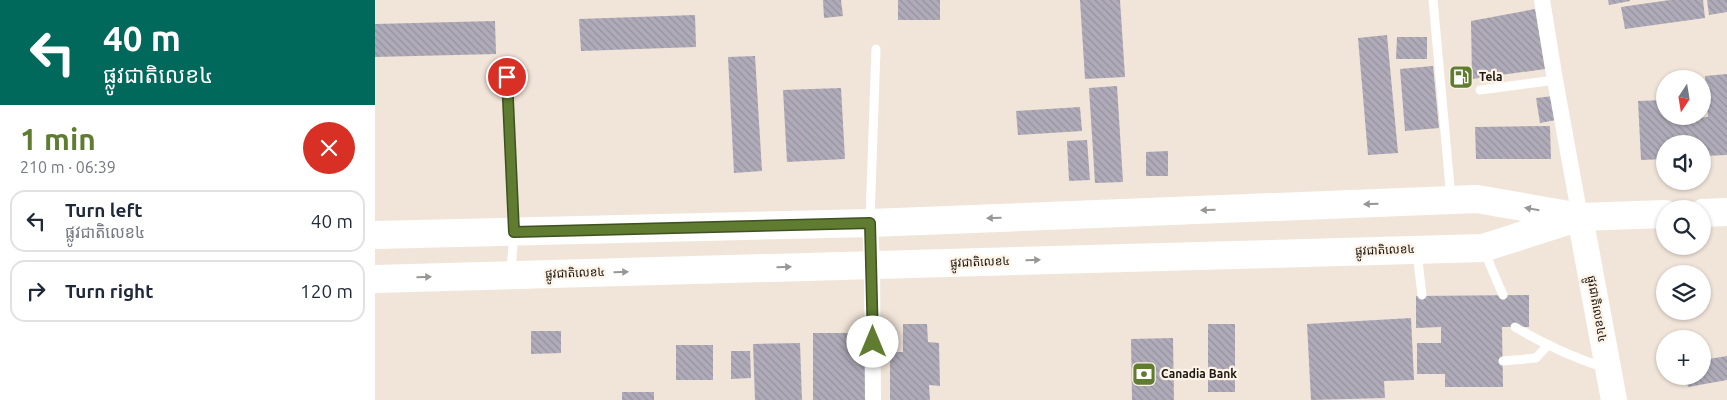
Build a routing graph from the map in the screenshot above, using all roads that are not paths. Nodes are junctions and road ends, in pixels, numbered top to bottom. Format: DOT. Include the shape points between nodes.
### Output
graph roads {
  1 [pos="1433,0"];
  2 [pos="1542,0"];
  3 [pos="876,49"];
  4 [pos="507,77"];
  5 [pos="1555,80"];
  6 [pos="1480,90"];
  7 [pos="1452,200"];
  8 [pos="1727,212"];
  9 [pos="1711,213"];
  10 [pos="1656,214"];
  11 [pos="1581,217"];
  12 [pos="870,223"];
  13 [pos="514,232"];
  14 [pos="375,235"];
  15 [pos="1483,248"];
  16 [pos="1417,250"];
  17 [pos="872,265"];
  18 [pos="511,275"];
  19 [pos="375,279"];
  20 [pos="1422,295"];
  21 [pos="1503,295"];
  22 [pos="1515,327"];
  23 [pos="1547,346"];
  24 [pos="1503,362"];
  25 [pos="1608,369"];
  26 [pos="873,400"];
  27 [pos="1614,400"];
  1 -- 7 [label="lane"];
  2 -- 5 [label="street"];
  3 -- 12 [label="lane"];
  4 -- 13 [label="lane"];
  5 -- 6 [label="lane"];
  5 -- 11 [label="street"];
  11 -- 7 [label="highway, ផ្លូវជាតិលេខ៤, one-way" via="1477,200"];
  7 -- 12 [label="highway, ផ្លូវជាតិលេខ៤, one-way"];
  8 -- 9 [label="highway"];
  10 -- 11 [label="highway, ផ្លូវជាតិលេខ៤"];
  11 -- 15 [label="highway, ផ្លូវជាតិលេខ៤"];
  11 -- 25 [label="main road, ផ្លូវជាតិលេខ៤៤"];
  12 -- 13 [label="highway, ផ្លូវជាតិលេខ៤"];
  12 -- 17 [label="street"];
  13 -- 14 [label="highway, ផ្លូវជាតិលេខ៤"];
  13 -- 18 [label="lane"];
  15 -- 16 [label="highway, ផ្លូវជាតិលេខ៤"];
  15 -- 21 [label="lane"];
  17 -- 16 [label="highway, ផ្លូវជាតិលេខ៤, one-way"];
  16 -- 20 [label="lane"];
  18 -- 17 [label="highway, ផ្លូវជាតិលេខ៤, one-way"];
  17 -- 26 [label="street"];
  19 -- 18 [label="highway, ផ្លូវជាតិលេខ៤, one-way"];
  22 -- 23 [label="lane"];
  23 -- 24 [label="lane" via="1536,358"];
  23 -- 25 [label="lane"];
  25 -- 27 [label="main road, ផ្លូវជាតិលេខ៤៤"];
}
